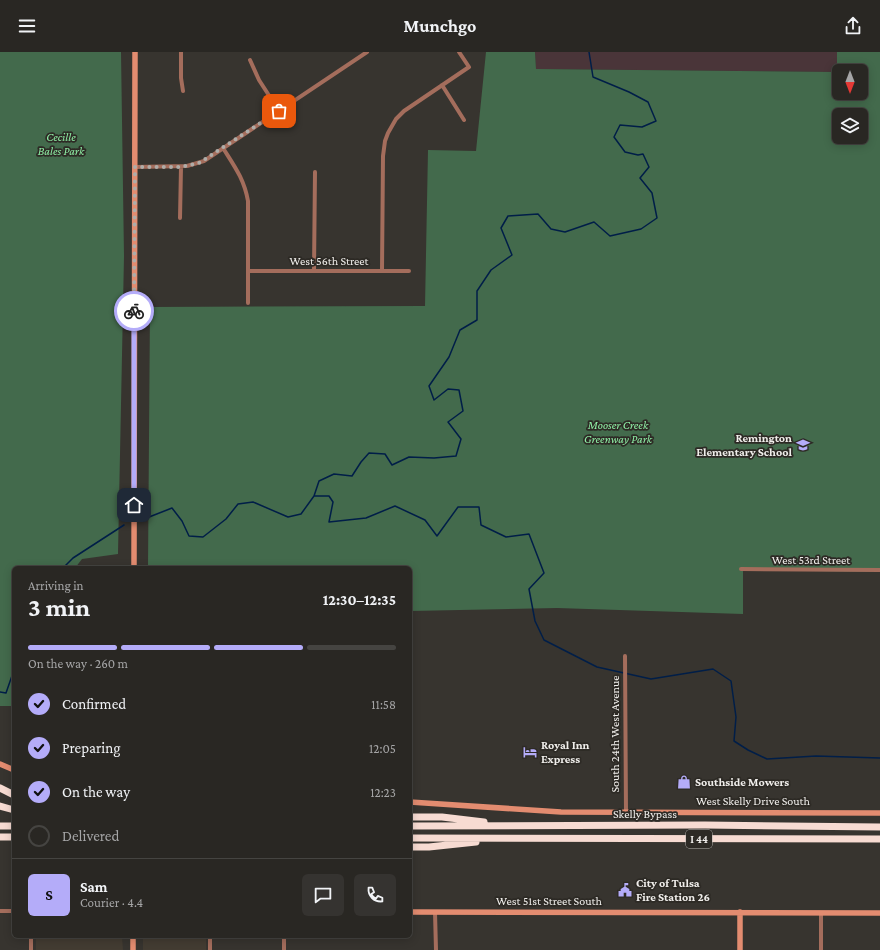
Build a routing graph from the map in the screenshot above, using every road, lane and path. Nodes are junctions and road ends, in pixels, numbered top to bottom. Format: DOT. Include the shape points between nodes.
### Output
graph roads {
  1 [pos="135,52"];
  2 [pos="181,52"];
  3 [pos="367,52"];
  4 [pos="459,52"];
  5 [pos="250,60"];
  6 [pos="442,85"];
  7 [pos="183,91"];
  8 [pos="279,111"];
  9 [pos="464,120"];
  10 [pos="223,148"];
  11 [pos="135,167"];
  12 [pos="181,167"];
  13 [pos="315,172"];
  14 [pos="180,218"];
  15 [pos="248,271"];
  16 [pos="314,271"];
  17 [pos="382,271"];
  18 [pos="409,271"];
  19 [pos="248,304"];
  20 [pos="134,566"];
  21 [pos="742,569"];
  22 [pos="880,570"];
  23 [pos="624,656"];
  24 [pos="0,764"];
  25 [pos="12,769"];
  26 [pos="0,788"];
  27 [pos="12,794"];
  28 [pos="412,802"];
  29 [pos="0,806"];
  30 [pos="12,809"];
  31 [pos="626,812"];
  32 [pos="880,813"];
  33 [pos="412,817"];
  34 [pos="0,826"];
  35 [pos="12,826"];
  36 [pos="412,826"];
  37 [pos="518,826"];
  38 [pos="880,827"];
  39 [pos="0,837"];
  40 [pos="12,837"];
  41 [pos="412,838"];
  42 [pos="518,838"];
  43 [pos="880,839"];
  44 [pos="412,846"];
  45 [pos="0,911"];
  46 [pos="12,911"];
  47 [pos="412,912"];
  48 [pos="435,912"];
  49 [pos="740,912"];
  50 [pos="820,913"];
  51 [pos="880,913"];
  52 [pos="31,938"];
  53 [pos="134,938"];
  54 [pos="210,938"];
  55 [pos="284,938"];
  56 [pos="31,950"];
  57 [pos="133,950"];
  58 [pos="210,950"];
  59 [pos="284,950"];
  60 [pos="436,950"];
  61 [pos="740,950"];
  62 [pos="820,950"];
  1 -- 11 [label="street"];
  2 -- 7 [label="street"];
  3 -- 8 [label="street"];
  4 -- 6 [label="street" via="469,67"];
  5 -- 8 [label="street" via="259,80"];
  6 -- 9 [label="street"];
  6 -- 17 [label="street" via="402,113 386,139 382,165"];
  8 -- 10 [label="street"];
  10 -- 12 [label="street" via="199,163"];
  10 -- 15 [label="street" via="240,174 246,191"];
  11 -- 12 [label="street"];
  11 -- 20 [label="street"];
  12 -- 14 [label="street"];
  13 -- 16 [label="street"];
  15 -- 16 [label="street, West 56th Street"];
  15 -- 19 [label="street"];
  16 -- 17 [label="street, West 56th Street"];
  17 -- 18 [label="street, West 56th Street"];
  21 -- 22 [label="street, West 53rd Street"];
  23 -- 31 [label="street, South 24th West Avenue"];
  24 -- 25 [label="street"];
  26 -- 27 [label="highway"];
  28 -- 31 [label="street, West Skelly Drive South" via="561,812"];
  29 -- 30 [label="highway"];
  31 -- 32 [label="street, West Skelly Drive South"];
  33 -- 37 [label="highway" via="442,817"];
  34 -- 35 [label="highway"];
  36 -- 37 [label="highway, Skelly Bypass / I 44"];
  37 -- 38 [label="highway, Skelly Bypass / I 44"];
  39 -- 40 [label="highway"];
  41 -- 42 [label="highway, Skelly Bypass / I 44"];
  42 -- 43 [label="highway, Skelly Bypass / I 44"];
  42 -- 44 [label="highway" via="429,847"];
  45 -- 46 [label="street"];
  47 -- 48 [label="street, West 51st Street South"];
  48 -- 49 [label="street, West 51st Street South"];
  48 -- 60 [label="street"];
  49 -- 50 [label="street, West 51st Street South"];
  49 -- 61 [label="street"];
  50 -- 51 [label="street, West 51st Street South"];
  50 -- 62 [label="street"];
  52 -- 56 [label="street"];
  53 -- 57 [label="street"];
  54 -- 58 [label="street"];
  55 -- 59 [label="street"];
}
